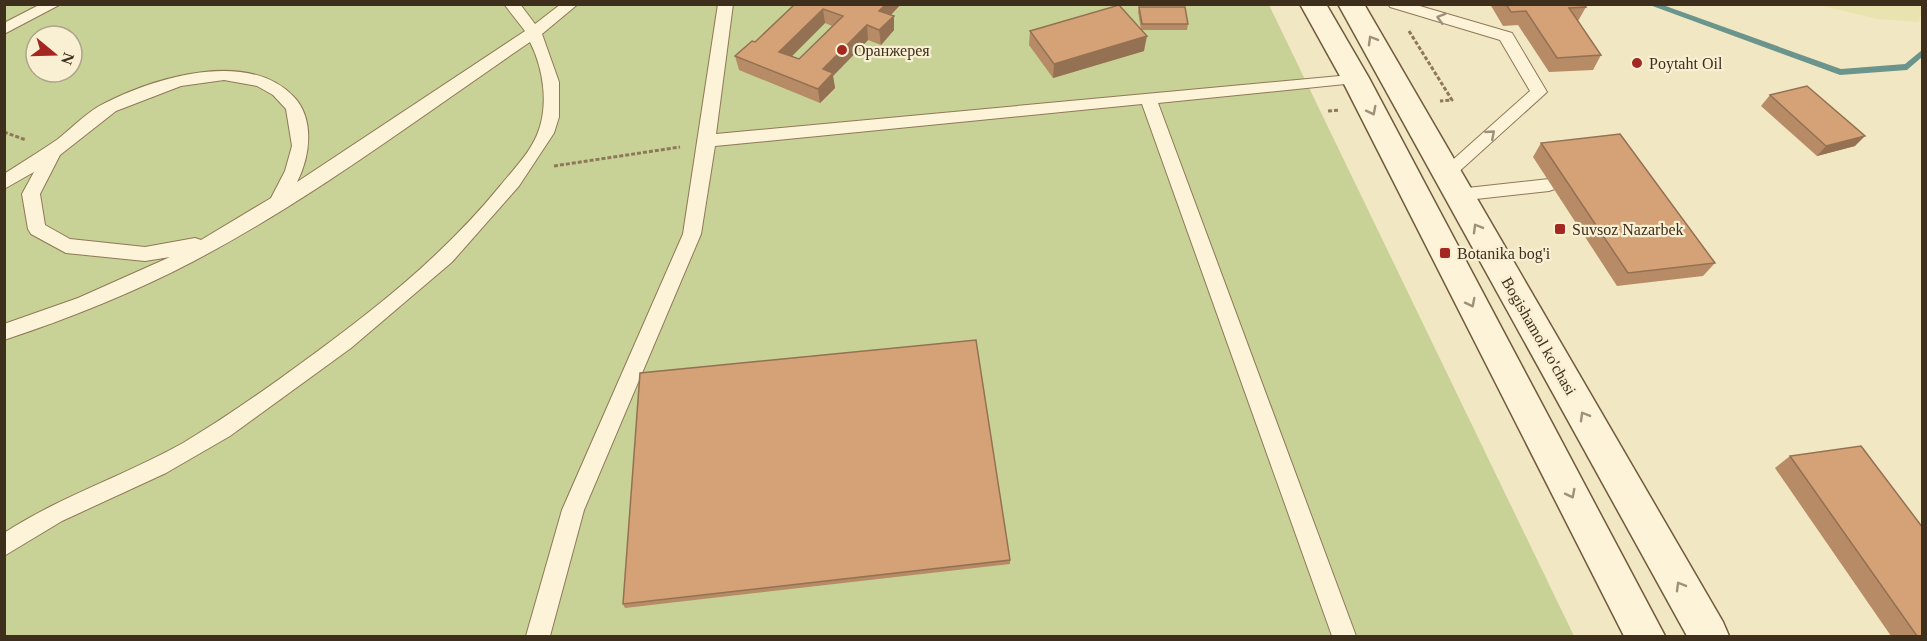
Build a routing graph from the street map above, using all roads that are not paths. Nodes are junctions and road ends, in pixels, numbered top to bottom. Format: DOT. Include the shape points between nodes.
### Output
graph roads {
  1 [pos="54,4"];
  2 [pos="511,4"];
  3 [pos="571,4"];
  4 [pos="726,4"];
  5 [pos="1313,4"];
  6 [pos="1351,4"];
  7 [pos="1395,4"];
  8 [pos="4,29"];
  9 [pos="532,33"];
  10 [pos="1391,74"];
  11 [pos="1355,78"];
  12 [pos="1148,98"];
  13 [pos="707,141"];
  14 [pos="53,151"];
  15 [pos="4,183"];
  16 [pos="1453,184"];
  17 [pos="1549,186"];
  18 [pos="278,202"];
  19 [pos="213,242"];
  20 [pos="4,332"];
  21 [pos="4,546"];
  22 [pos="538,636"];
  23 [pos="1344,636"];
  24 [pos="1645,636"];
  25 [pos="1709,636"];
  1 -- 8 [label="lane"];
  2 -- 9 [label="lane"];
  3 -- 9 [label="lane"];
  4 -- 13 [label="lane"];
  5 -- 11 [label="main road"];
  10 -- 6 [label="main road, Bogishamol ko'chasi, one-way"];
  16 -- 7 [label="lane, one-way" via="1539,92 1506,37"];
  9 -- 18 [label="lane"];
  9 -- 21 [label="lane" via="548,71 552,100 546,135 491,210 443,262 384,313 292,382 190,449 60,511"];
  10 -- 11 [label="main road"];
  10 -- 16 [label="main road, Bogishamol ko'chasi"];
  11 -- 12 [label="lane"];
  11 -- 24 [label="main road, one-way"];
  12 -- 13 [label="lane"];
  12 -- 23 [label="lane"];
  13 -- 22 [label="lane" via="692,234 573,510"];
  14 -- 15 [label="lane"];
  14 -- 18 [label="lane" via="110,107 179,81 224,75 261,81 279,91 294,107 299,126 301,146 294,171"];
  14 -- 19 [label="lane" via="31,194 37,229 66,246 145,254"];
  16 -- 17 [label="lane"];
  25 -- 16 [label="main road, Bogishamol ko'chasi, one-way"];
  18 -- 19 [label="lane"];
  19 -- 20 [label="lane" via="161,270"];
}
